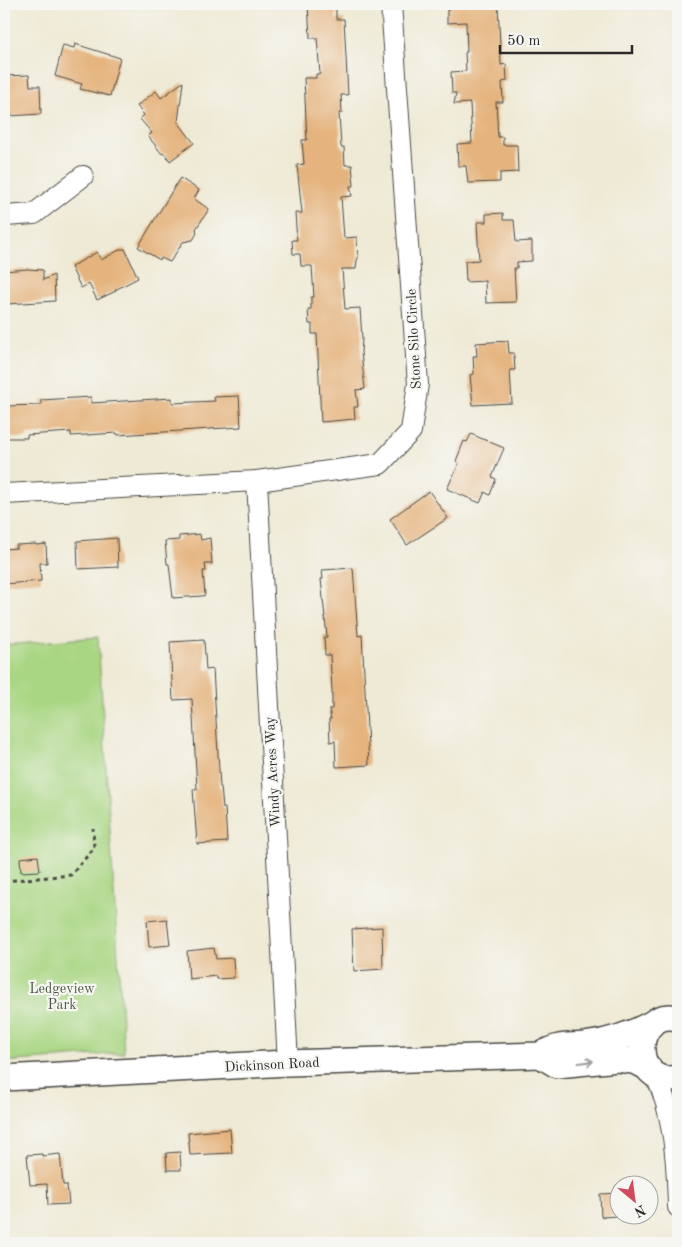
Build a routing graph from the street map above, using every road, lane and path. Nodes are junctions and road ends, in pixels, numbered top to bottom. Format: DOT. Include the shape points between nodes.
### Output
graph roads {
  1 [pos="391,4"];
  2 [pos="83,176"];
  3 [pos="4,216"];
  4 [pos="257,481"];
  5 [pos="4,494"];
  6 [pos="94,828"];
  7 [pos="4,881"];
  8 [pos="667,1020"];
  9 [pos="540,1054"];
  10 [pos="288,1064"];
  11 [pos="660,1073"];
  12 [pos="4,1078"];
  13 [pos="678,1165"];
  14 [pos="678,1207"];
  1 -- 4 [label="street, Stone Silo Circle" via="418,384 411,431 380,464"];
  2 -- 3 [label="street" via="34,214"];
  4 -- 5 [label="street, Stone Silo Circle"];
  4 -- 10 [label="street, Windy Acres Way"];
  6 -- 7 [label="path" via="94,848 71,875"];
  8 -- 9 [label="street, Dickinson Road" via="626,1036 585,1045 556,1046"];
  8 -- 11 [label="street" via="645,1034 641,1048 642,1058"];
  9 -- 10 [label="street, Dickinson Road"];
  9 -- 11 [label="street, Dickinson Road, one-way" via="557,1065 618,1059 633,1061"];
  10 -- 12 [label="street, Dickinson Road"];
  11 -- 13 [label="street"];
  13 -- 14 [label="street"];
}
